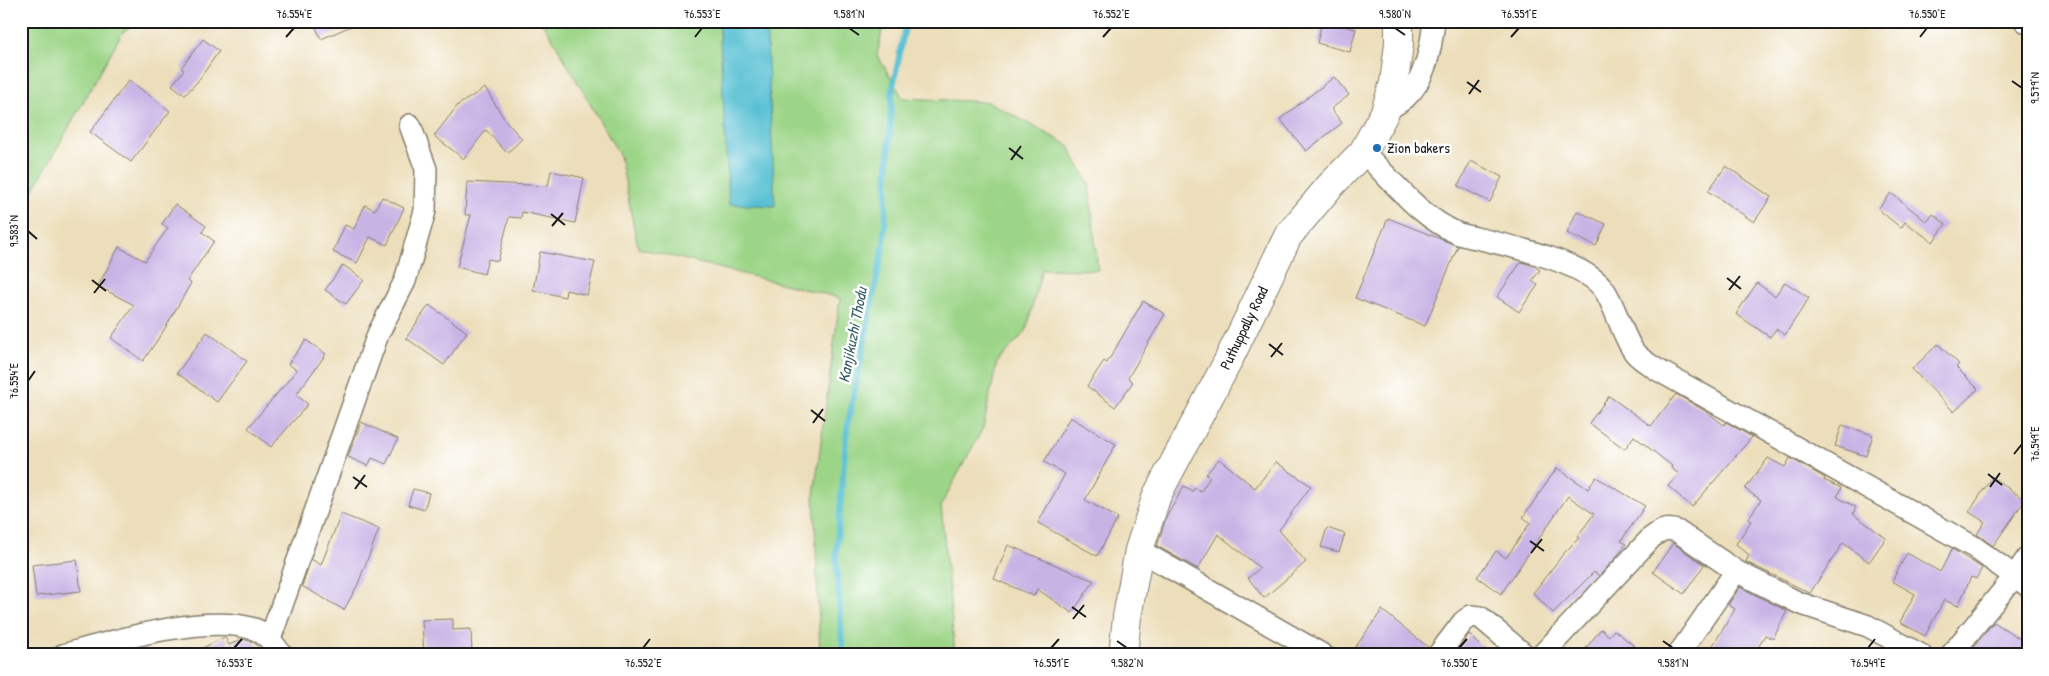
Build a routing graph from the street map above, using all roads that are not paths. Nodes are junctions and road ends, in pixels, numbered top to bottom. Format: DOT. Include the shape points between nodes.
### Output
graph roads {
  1 [pos="1399,21"];
  2 [pos="1434,21"];
  3 [pos="1385,112"];
  4 [pos="410,126"];
  5 [pos="1363,152"];
  6 [pos="1139,550"];
  7 [pos="2028,557"];
  8 [pos="1736,571"];
  9 [pos="2021,582"];
  10 [pos="134,646"];
  11 [pos="276,647"];
  12 [pos="63,655"];
  13 [pos="1123,655"];
  14 [pos="1323,655"];
  15 [pos="1438,655"];
  16 [pos="1525,655"];
  17 [pos="1542,655"];
  18 [pos="1678,655"];
  19 [pos="1922,655"];
  20 [pos="1951,655"];
  1 -- 3 [label="main road, Puthuppally Road" via="1394,84"];
  2 -- 3 [label="street" via="1432,45 1419,81"];
  3 -- 5 [label="main road, Puthuppally Road"];
  4 -- 11 [label="street" via="426,169 425,210 406,280 378,334"];
  5 -- 6 [label="main road, Puthuppally Road" via="1328,187 1288,236 1227,364 1157,495"];
  5 -- 9 [label="street" via="1414,206 1448,229 1548,258 1577,269 1594,280 1604,290 1634,352 1656,369 1974,547"];
  6 -- 13 [label="main road, Puthuppally Road"];
  6 -- 14 [label="street"];
  7 -- 9 [label="street"];
  8 -- 17 [label="street" via="1677,531 1662,530"];
  8 -- 18 [label="street"];
  8 -- 19 [label="street" via="1799,603 1868,626"];
  9 -- 20 [label="street"];
  10 -- 11 [label="street" via="187,627 230,624 256,630"];
  10 -- 12 [label="street"];
  15 -- 16 [label="street" via="1471,616 1480,617"];
}
